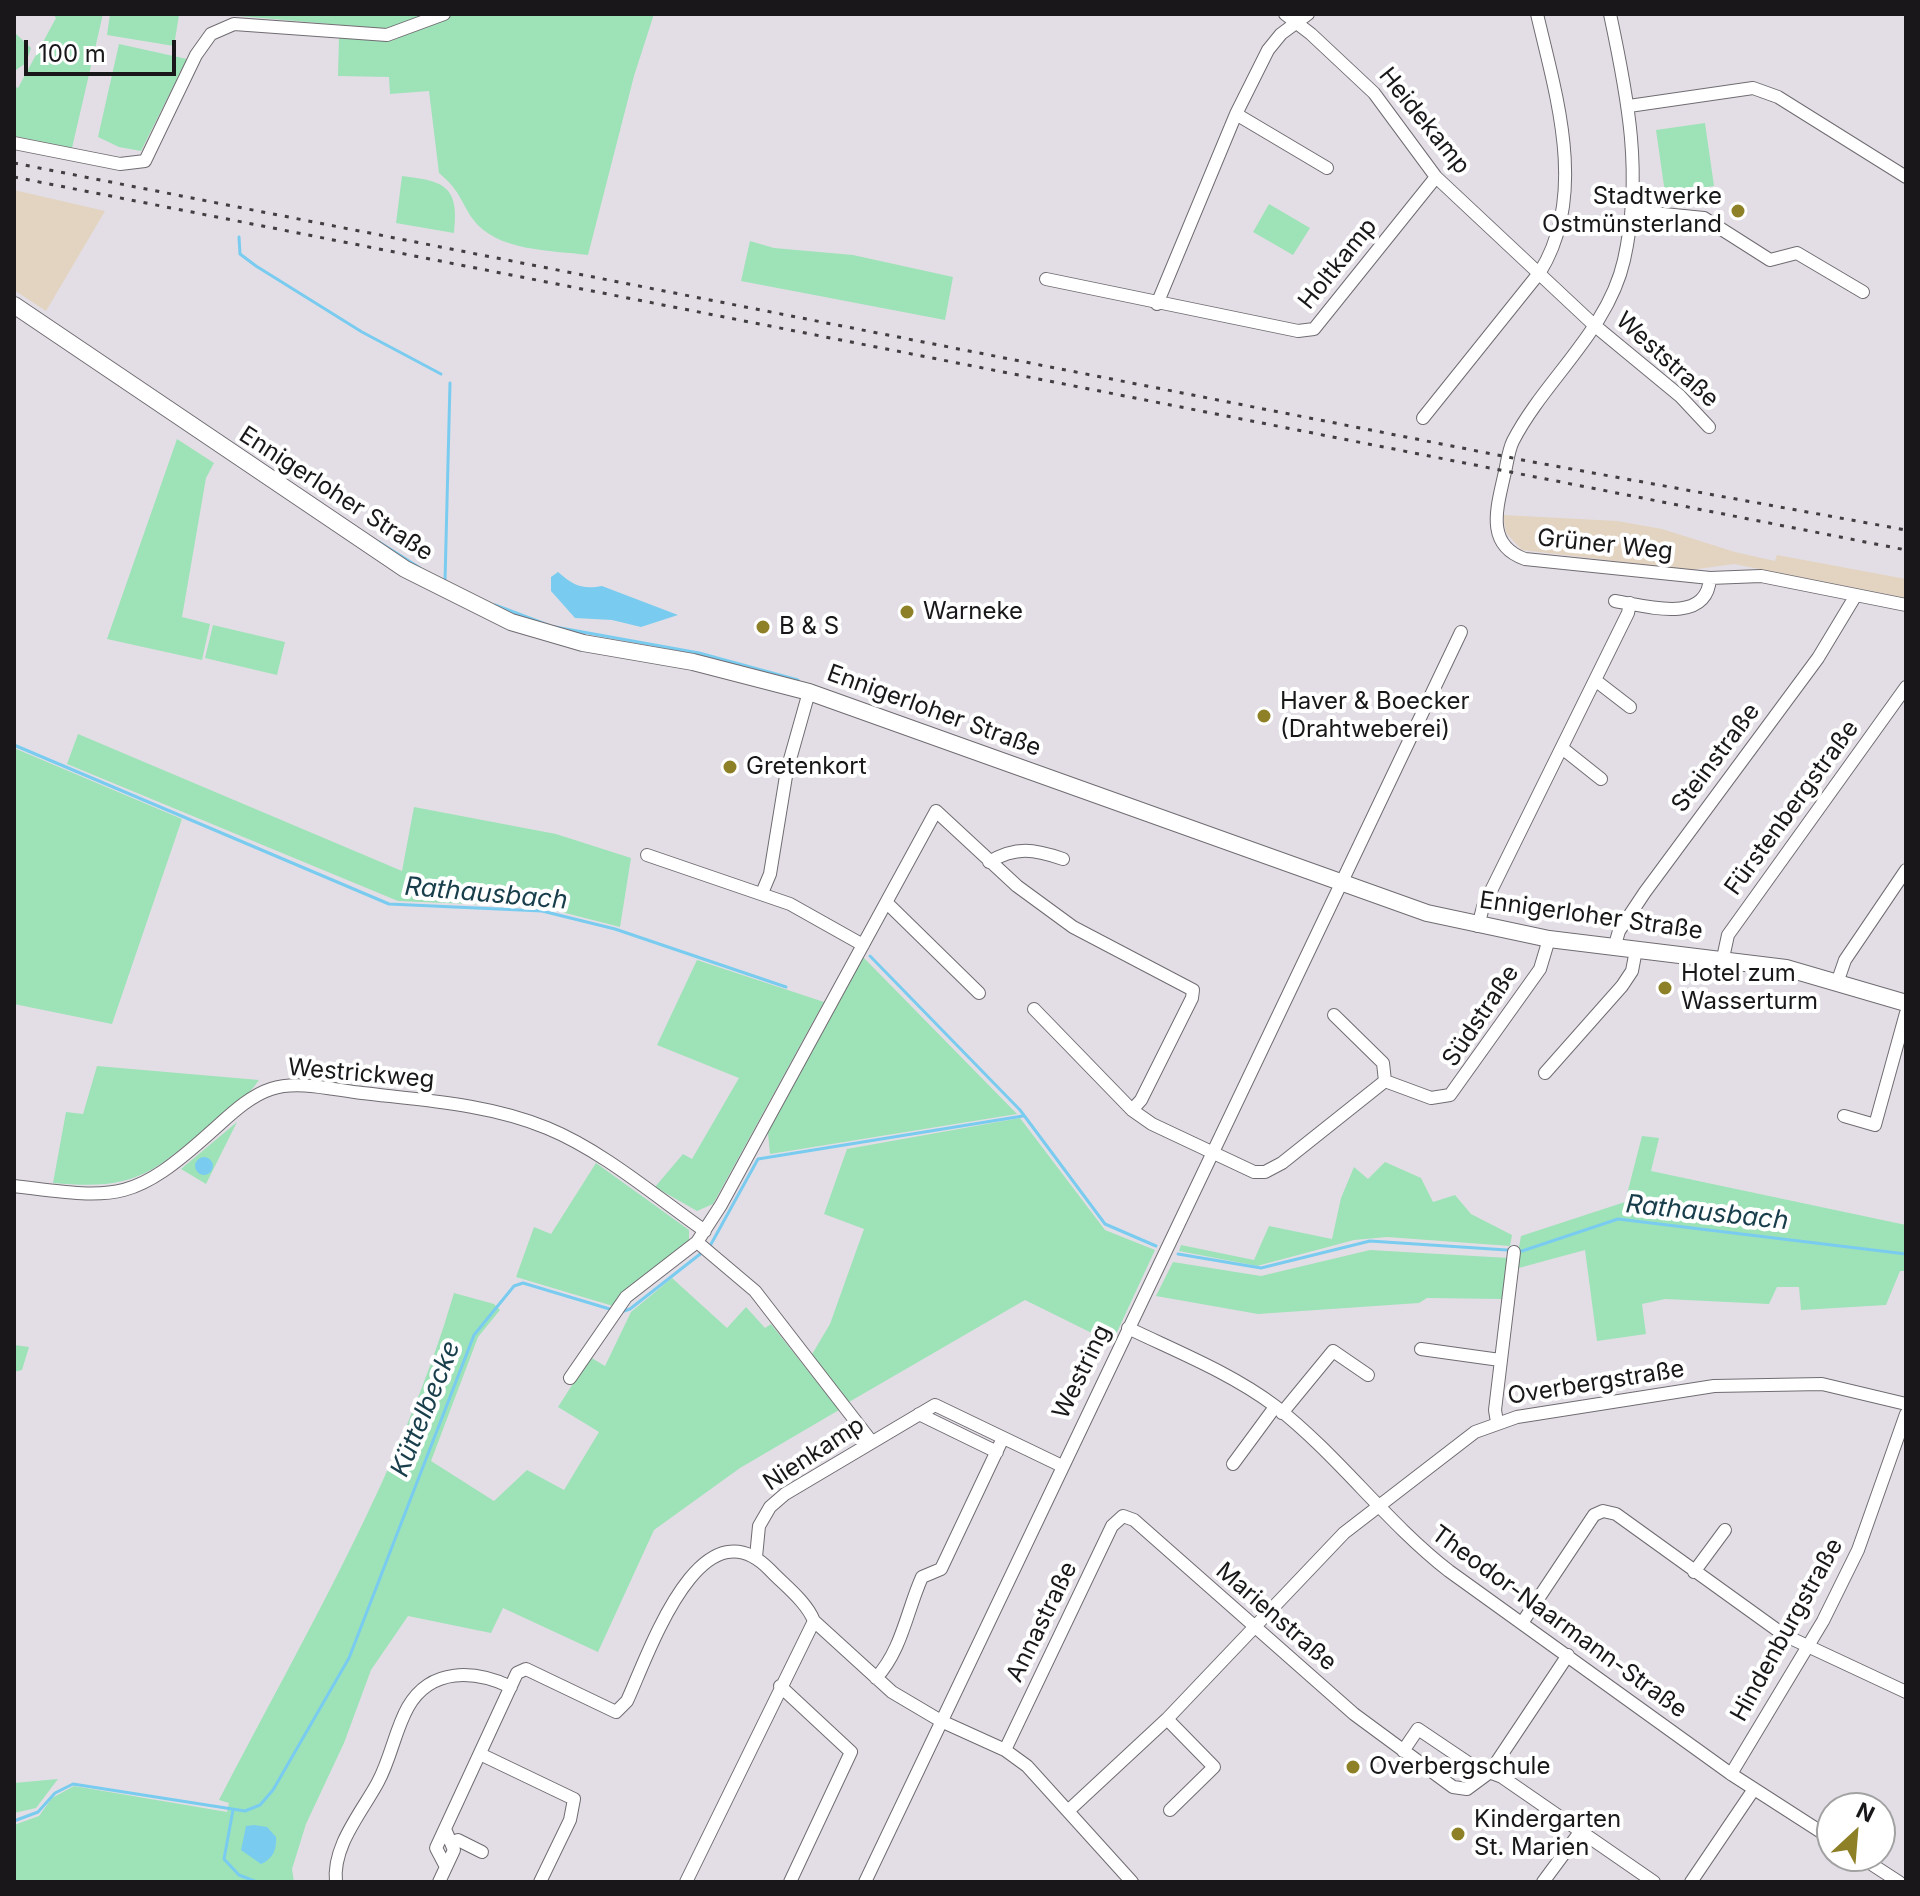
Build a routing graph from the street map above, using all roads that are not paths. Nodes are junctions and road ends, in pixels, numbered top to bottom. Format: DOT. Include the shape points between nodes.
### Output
graph roads {
  1 [pos="444,14"];
  2 [pos="1285,14"];
  3 [pos="1308,14"];
  4 [pos="1537,14"];
  5 [pos="1610,14"];
  6 [pos="1296,22"];
  7 [pos="1629,106"];
  8 [pos="1236,114"];
  9 [pos="14,143"];
  10 [pos="1327,168"];
  11 [pos="1436,177"];
  12 [pos="1906,177"];
  13 [pos="1633,211"];
  14 [pos="1540,272"];
  15 [pos="1046,279"];
  16 [pos="1863,292"];
  17 [pos="1157,304"];
  18 [pos="14,305"];
  19 [pos="1594,325"];
  20 [pos="1423,418"];
  21 [pos="1709,427"];
  22 [pos="1710,578"];
  23 [pos="1856,595"];
  24 [pos="1615,601"];
  25 [pos="1630,603"];
  26 [pos="1906,605"];
  27 [pos="1461,632"];
  28 [pos="1595,680"];
  29 [pos="1906,687"];
  30 [pos="809,692"];
  31 [pos="1630,707"];
  32 [pos="1562,748"];
  33 [pos="1601,779"];
  34 [pos="647,855"];
  35 [pos="1063,859"];
  36 [pos="989,862"];
  37 [pos="1906,870"];
  38 [pos="1340,882"];
  39 [pos="762,893"];
  40 [pos="887,903"];
  41 [pos="1478,926"];
  42 [pos="1549,939"];
  43 [pos="863,945"];
  44 [pos="1614,948"];
  45 [pos="1636,950"];
  46 [pos="1723,958"];
  47 [pos="1837,983"];
  48 [pos="979,993"];
  49 [pos="1906,1003"];
  50 [pos="1034,1009"];
  51 [pos="1906,1013"];
  52 [pos="1334,1015"];
  53 [pos="1545,1073"];
  54 [pos="1385,1081"];
  55 [pos="1132,1110"];
  56 [pos="1844,1116"];
  57 [pos="1212,1152"];
  58 [pos="14,1186"];
  59 [pos="701,1236"];
  60 [pos="1514,1252"];
  61 [pos="1128,1328"];
  62 [pos="1421,1349"];
  63 [pos="1500,1360"];
  64 [pos="1368,1375"];
  65 [pos="570,1378"];
  66 [pos="1906,1404"];
  67 [pos="1279,1410"];
  68 [pos="919,1414"];
  69 [pos="1906,1414"];
  70 [pos="1497,1422"];
  71 [pos="1003,1438"];
  72 [pos="871,1441"];
  73 [pos="997,1452"];
  74 [pos="1233,1464"];
  75 [pos="1062,1466"];
  76 [pos="1376,1506"];
  77 [pos="1123,1516"];
  78 [pos="1725,1530"];
  79 [pos="756,1557"];
  80 [pos="1694,1572"];
  81 [pos="814,1621"];
  82 [pos="1522,1623"];
  83 [pos="1255,1630"];
  84 [pos="1807,1648"];
  85 [pos="1568,1655"];
  86 [pos="876,1678"];
  87 [pos="780,1686"];
  88 [pos="511,1687"];
  89 [pos="1906,1692"];
  90 [pos="1167,1719"];
  91 [pos="941,1721"];
  92 [pos="1005,1750"];
  93 [pos="1403,1751"];
  94 [pos="480,1754"];
  95 [pos="1490,1772"];
  96 [pos="1731,1774"];
  97 [pos="1754,1789"];
  98 [pos="1170,1810"];
  99 [pos="1068,1811"];
  100 [pos="445,1829"];
  101 [pos="1816,1829"];
  102 [pos="1580,1832"];
  103 [pos="451,1843"];
  104 [pos="482,1852"];
  105 [pos="446,1867"];
  106 [pos="336,1882"];
  107 [pos="439,1882"];
  108 [pos="540,1882"];
  109 [pos="686,1882"];
  110 [pos="790,1882"];
  111 [pos="865,1882"];
  112 [pos="1132,1882"];
  113 [pos="1543,1882"];
  114 [pos="1654,1882"];
  115 [pos="1691,1882"];
  1 -- 9 [label="street" via="387,35 234,24 211,34 145,161 120,164"];
  2 -- 6 [label="street, Heidekamp"];
  3 -- 6 [label="street"];
  4 -- 14 [label="street" via="1560,122 1565,194 1552,254"];
  5 -- 7 [label="street, Grüner Weg"];
  6 -- 8 [label="street" via="1268,50"];
  6 -- 11 [label="street, Heidekamp" via="1374,93"];
  7 -- 12 [label="street" via="1753,88 1778,97"];
  7 -- 13 [label="street, Grüner Weg"];
  8 -- 10 [label="street"];
  8 -- 17 [label="street"];
  11 -- 14 [label="street, Heidekamp"];
  11 -- 17 [label="street, Holtkamp" via="1314,329 1298,331"];
  13 -- 16 [label="street" via="1704,218 1770,260 1797,253"];
  13 -- 19 [label="street, Grüner Weg" via="1623,264"];
  14 -- 19 [label="street, Heidekamp"];
  14 -- 20 [label="street"];
  15 -- 17 [label="street, Holtkamp"];
  18 -- 30 [label="main road, Ennigerloher Straße" via="314,510 476,607 560,637 693,662"];
  19 -- 21 [label="street, Weststraße"];
  19 -- 22 [label="street, Grüner Weg" via="1511,445 1496,512 1499,538 1511,553 1525,559"];
  22 -- 23 [label="street, Grüner Weg" via="1761,576"];
  22 -- 25 [label="street" via="1700,601 1687,610"];
  23 -- 26 [label="street, Grüner Weg"];
  23 -- 44 [label="street, Steinstraße" via="1818,658 1636,905"];
  24 -- 25 [label="street"];
  25 -- 28 [label="street"];
  27 -- 38 [label="street, Westring"];
  28 -- 31 [label="street"];
  28 -- 32 [label="street"];
  29 -- 46 [label="street, Fürstenbergstraße" via="1728,935"];
  30 -- 38 [label="main road, Ennigerloher Straße"];
  30 -- 39 [label="street"];
  32 -- 33 [label="street"];
  32 -- 41 [label="street"];
  34 -- 39 [label="street"];
  35 -- 36 [label="street" via="1023,848"];
  36 -- 40 [label="street" via="936,811"];
  36 -- 55 [label="street" via="1096,941 1193,990"];
  37 -- 47 [label="street" via="1845,960"];
  38 -- 41 [label="main road, Ennigerloher Straße"];
  38 -- 57 [label="street, Westring"];
  39 -- 43 [label="street"];
  40 -- 43 [label="street"];
  40 -- 48 [label="street"];
  41 -- 42 [label="main road, Ennigerloher Straße"];
  42 -- 44 [label="main road, Ennigerloher Straße"];
  42 -- 54 [label="street, Südstraße" via="1540,969 1450,1095 1431,1098"];
  43 -- 59 [label="street"];
  44 -- 45 [label="main road, Ennigerloher Straße"];
  45 -- 46 [label="main road, Ennigerloher Straße"];
  45 -- 53 [label="street" via="1622,986"];
  46 -- 47 [label="main road, Ennigerloher Straße"];
  47 -- 49 [label="main road, Ennigerloher Straße"];
  50 -- 55 [label="street"];
  51 -- 56 [label="street" via="1875,1125"];
  52 -- 54 [label="street" via="1383,1063"];
  54 -- 57 [label="street" via="1265,1172"];
  55 -- 57 [label="street"];
  57 -- 61 [label="street, Westring"];
  58 -- 59 [label="street, Westrickweg" via="91,1194 145,1185 257,1096 291,1085 439,1102 526,1120 579,1144"];
  59 -- 65 [label="street" via="626,1297"];
  59 -- 72 [label="street, Westrickweg" via="755,1291"];
  60 -- 63 [label="street"];
  61 -- 67 [label="street, Theodor-Naarmann-Straße" via="1223,1374"];
  61 -- 75 [label="street, Westring"];
  62 -- 63 [label="street"];
  63 -- 70 [label="street"];
  64 -- 67 [label="street" via="1333,1351"];
  66 -- 70 [label="street, Overbergstraße" via="1822,1384 1770,1383 1652,1393"];
  67 -- 74 [label="street"];
  67 -- 76 [label="street, Theodor-Naarmann-Straße"];
  68 -- 71 [label="street" via="935,1405"];
  68 -- 72 [label="street, Nienkamp"];
  68 -- 73 [label="street"];
  69 -- 84 [label="street, Hindenburgstraße" via="1871,1520"];
  70 -- 76 [label="street, Overbergstraße" via="1475,1432"];
  71 -- 73 [label="street"];
  71 -- 75 [label="street"];
  72 -- 79 [label="street, Nienkamp" via="770,1507 759,1526"];
  73 -- 86 [label="street" via="941,1569 922,1577 908,1619"];
  75 -- 91 [label="street, Westring"];
  76 -- 82 [label="street, Theodor-Naarmann-Straße" via="1413,1543"];
  76 -- 83 [label="street, Overbergstraße" via="1344,1533"];
  77 -- 83 [label="street, Marienstraße" via="1134,1520"];
  77 -- 92 [label="street, Annastraße" via="1112,1526"];
  78 -- 80 [label="street"];
  79 -- 81 [label="street"];
  79 -- 88 [label="street" via="724,1554 697,1567 682,1585 627,1701 616,1712 526,1669 517,1673"];
  80 -- 82 [label="street" via="1616,1514 1603,1511 1594,1515"];
  80 -- 84 [label="street"];
  81 -- 86 [label="street"];
  81 -- 87 [label="street"];
  82 -- 85 [label="street, Theodor-Naarmann-Straße"];
  83 -- 90 [label="street, Overbergstraße"];
  83 -- 93 [label="street, Marienstraße"];
  84 -- 89 [label="street"];
  84 -- 96 [label="street, Hindenburgstraße"];
  85 -- 95 [label="street"];
  85 -- 96 [label="street, Theodor-Naarmann-Straße"];
  86 -- 91 [label="street"];
  87 -- 109 [label="street"];
  87 -- 110 [label="street" via="851,1752"];
  88 -- 94 [label="street"];
  88 -- 106 [label="street" via="466,1673 432,1683 415,1697 382,1774 342,1844"];
  90 -- 98 [label="street" via="1214,1767"];
  90 -- 99 [label="street, Overbergstraße"];
  91 -- 92 [label="street"];
  91 -- 111 [label="street, Westring"];
  92 -- 99 [label="street"];
  93 -- 95 [label="street, Marienstraße" via="1453,1787 1467,1789"];
  93 -- 95 [label="street" via="1418,1729"];
  94 -- 100 [label="street"];
  94 -- 108 [label="street" via="574,1799 570,1820"];
  95 -- 102 [label="street"];
  96 -- 97 [label="street, Theodor-Naarmann-Straße"];
  97 -- 101 [label="street, Theodor-Naarmann-Straße"];
  97 -- 115 [label="street"];
  99 -- 112 [label="street"];
  100 -- 103 [label="street"];
  100 -- 105 [label="street" via="436,1848"];
  102 -- 113 [label="street"];
  102 -- 114 [label="street"];
  103 -- 104 [label="street" via="458,1840"];
  103 -- 105 [label="street" via="454,1850"];
  105 -- 107 [label="street"];
}
